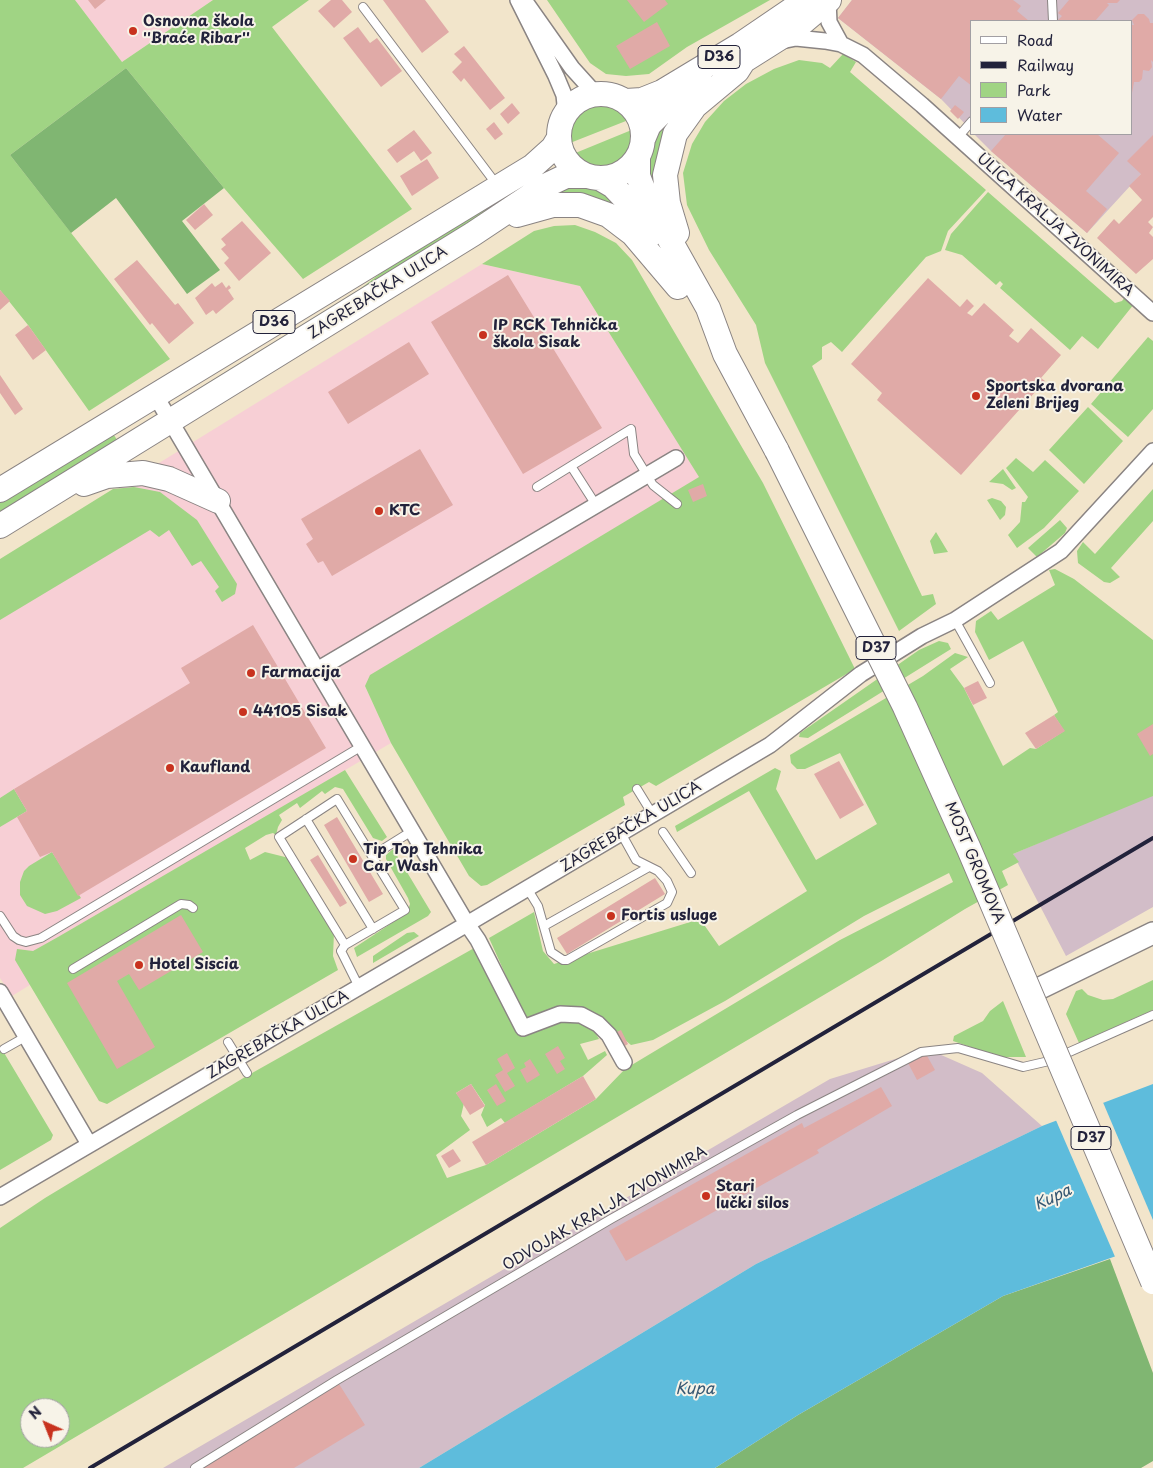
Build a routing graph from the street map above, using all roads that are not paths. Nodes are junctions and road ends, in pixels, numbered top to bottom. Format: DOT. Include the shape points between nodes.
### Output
graph roads {
  1 [pos="518,0"];
  2 [pos="524,0"];
  3 [pos="821,0"];
  4 [pos="1052,0"];
  5 [pos="363,7"];
  6 [pos="786,9"];
  7 [pos="1053,20"];
  8 [pos="772,44"];
  9 [pos="841,44"];
  10 [pos="744,60"];
  11 [pos="600,94"];
  12 [pos="626,102"];
  13 [pos="566,114"];
  14 [pos="970,123"];
  15 [pos="958,137"];
  16 [pos="559,138"];
  17 [pos="641,148"];
  18 [pos="594,178"];
  19 [pos="499,187"];
  20 [pos="473,234"];
  21 [pos="681,277"];
  22 [pos="1153,313"];
  23 [pos="155,395"];
  24 [pos="170,421"];
  25 [pos="1153,450"];
  26 [pos="676,458"];
  27 [pos="571,466"];
  28 [pos="647,475"];
  29 [pos="537,487"];
  30 [pos="60,489"];
  31 [pos="0,490"];
  32 [pos="218,501"];
  33 [pos="677,504"];
  34 [pos="596,505"];
  35 [pos="0,526"];
  36 [pos="955,620"];
  37 [pos="316,670"];
  38 [pos="990,683"];
  39 [pos="362,746"];
  40 [pos="637,789"];
  41 [pos="652,815"];
  42 [pos="306,820"];
  43 [pos="412,831"];
  44 [pos="663,832"];
  45 [pos="621,833"];
  46 [pos="372,856"];
  47 [pos="649,868"];
  48 [pos="691,873"];
  49 [pos="527,888"];
  50 [pos="193,908"];
  51 [pos="0,916"];
  52 [pos="467,924"];
  53 [pos="544,926"];
  54 [pos="373,929"];
  55 [pos="1153,933"];
  56 [pos="345,945"];
  57 [pos="73,969"];
  58 [pos="359,988"];
  59 [pos="0,992"];
  60 [pos="1030,993"];
  61 [pos="1153,1015"];
  62 [pos="27,1036"];
  63 [pos="228,1042"];
  64 [pos="4,1049"];
  65 [pos="238,1059"];
  66 [pos="624,1062"];
  67 [pos="247,1073"];
  68 [pos="90,1144"];
  69 [pos="0,1197"];
  70 [pos="1153,1282"];
  71 [pos="195,1468"];
  1 -- 13 [label="street" via="556,76 564,95"];
  2 -- 11 [label="street" via="572,68"];
  3 -- 6 [label="main road, D36"];
  3 -- 8 [label="main road, D36" via="797,27"];
  3 -- 9 [label="street"];
  4 -- 7 [label="lane"];
  5 -- 19 [label="lane"];
  6 -- 12 [label="main road, D36" via="662,92"];
  8 -- 9 [label="street, ULICA KRALJA ZVONIMIRA" via="796,38"];
  8 -- 10 [label="main road, D36"];
  9 -- 15 [label="street, ULICA KRALJA ZVONIMIRA" via="863,55"];
  10 -- 17 [label="main road, D36" via="663,111 649,125"];
  10 -- 21 [label="main road" via="737,71 695,106 675,134 670,150 666,176 680,243"];
  11 -- 12 [label="main road"];
  11 -- 13 [label="main road" via="580,100"];
  12 -- 17 [label="main road" via="642,123"];
  13 -- 16 [label="main road, D36" via="560,125"];
  14 -- 15 [label="lane"];
  15 -- 22 [label="street, ULICA KRALJA ZVONIMIRA"];
  16 -- 18 [label="main road" via="567,161 576,170"];
  16 -- 19 [label="main road, ZAGREBAČKA ULICA / D36" via="544,157"];
  17 -- 18 [label="main road, D36" via="622,174"];
  17 -- 21 [label="main road" via="638,176 641,186"];
  18 -- 20 [label="main road, ZAGREBAČKA ULICA / D36" via="566,176"];
  18 -- 21 [label="main road" via="613,186 632,207"];
  19 -- 23 [label="main road, ZAGREBAČKA ULICA / D36"];
  20 -- 21 [label="main road" via="543,206 580,205 608,215"];
  20 -- 24 [label="main road, ZAGREBAČKA ULICA / D36"];
  21 -- 60 [label="main road, MOST GROMOVA / D37, bridge" via="704,330 725,354 777,451 905,707"];
  23 -- 24 [label="street"];
  23 -- 31 [label="main road, ZAGREBAČKA ULICA / D36"];
  24 -- 30 [label="main road, ZAGREBAČKA ULICA / D36"];
  24 -- 32 [label="street"];
  25 -- 36 [label="street" via="1061,551"];
  26 -- 28 [label="street"];
  27 -- 28 [label="lane" via="631,429 634,454"];
  27 -- 29 [label="lane"];
  27 -- 34 [label="lane"];
  28 -- 33 [label="lane" via="653,485"];
  28 -- 34 [label="street"];
  30 -- 32 [label="main road" via="77,487 107,476 144,473 169,479"];
  30 -- 35 [label="main road, ZAGREBAČKA ULICA / D36"];
  32 -- 37 [label="street"];
  34 -- 37 [label="street"];
  36 -- 38 [label="lane"];
  36 -- 41 [label="street, ZAGREBAČKA ULICA" via="922,636 861,674 770,745"];
  37 -- 39 [label="street"];
  39 -- 43 [label="street"];
  39 -- 51 [label="lane" via="40,938 26,942 19,940"];
  40 -- 41 [label="lane"];
  41 -- 45 [label="street, ZAGREBAČKA ULICA"];
  42 -- 46 [label="lane" via="337,799"];
  42 -- 54 [label="lane"];
  42 -- 56 [label="lane" via="279,837"];
  43 -- 46 [label="lane"];
  43 -- 52 [label="street"];
  44 -- 48 [label="lane"];
  45 -- 47 [label="lane" via="636,860"];
  45 -- 49 [label="street, ZAGREBAČKA ULICA"];
  46 -- 54 [label="lane" via="405,910"];
  47 -- 53 [label="lane"];
  47 -- 53 [label="lane" via="662,875 671,888 667,903 567,960 559,959 551,952"];
  49 -- 52 [label="street, ZAGREBAČKA ULICA"];
  49 -- 53 [label="lane" via="538,906"];
  50 -- 57 [label="lane" via="181,904"];
  52 -- 58 [label="street, ZAGREBAČKA ULICA"];
  52 -- 66 [label="street" via="523,1028 560,1014 581,1015 598,1024 609,1035"];
  54 -- 56 [label="lane"];
  55 -- 60 [label="main road"];
  56 -- 58 [label="lane" via="341,951"];
  58 -- 65 [label="street, ZAGREBAČKA ULICA"];
  59 -- 62 [label="street"];
  60 -- 70 [label="main road, MOST GROMOVA / D37, bridge"];
  61 -- 71 [label="lane, ODVOJAK KRALJA ZVONIMIRA" via="1049,1061 1023,1067 958,1048 921,1052 797,1115 612,1219 337,1380"];
  62 -- 64 [label="lane"];
  62 -- 68 [label="street"];
  63 -- 65 [label="lane"];
  65 -- 67 [label="lane"];
  65 -- 68 [label="street, ZAGREBAČKA ULICA"];
  68 -- 69 [label="street, ZAGREBAČKA ULICA"];
}
